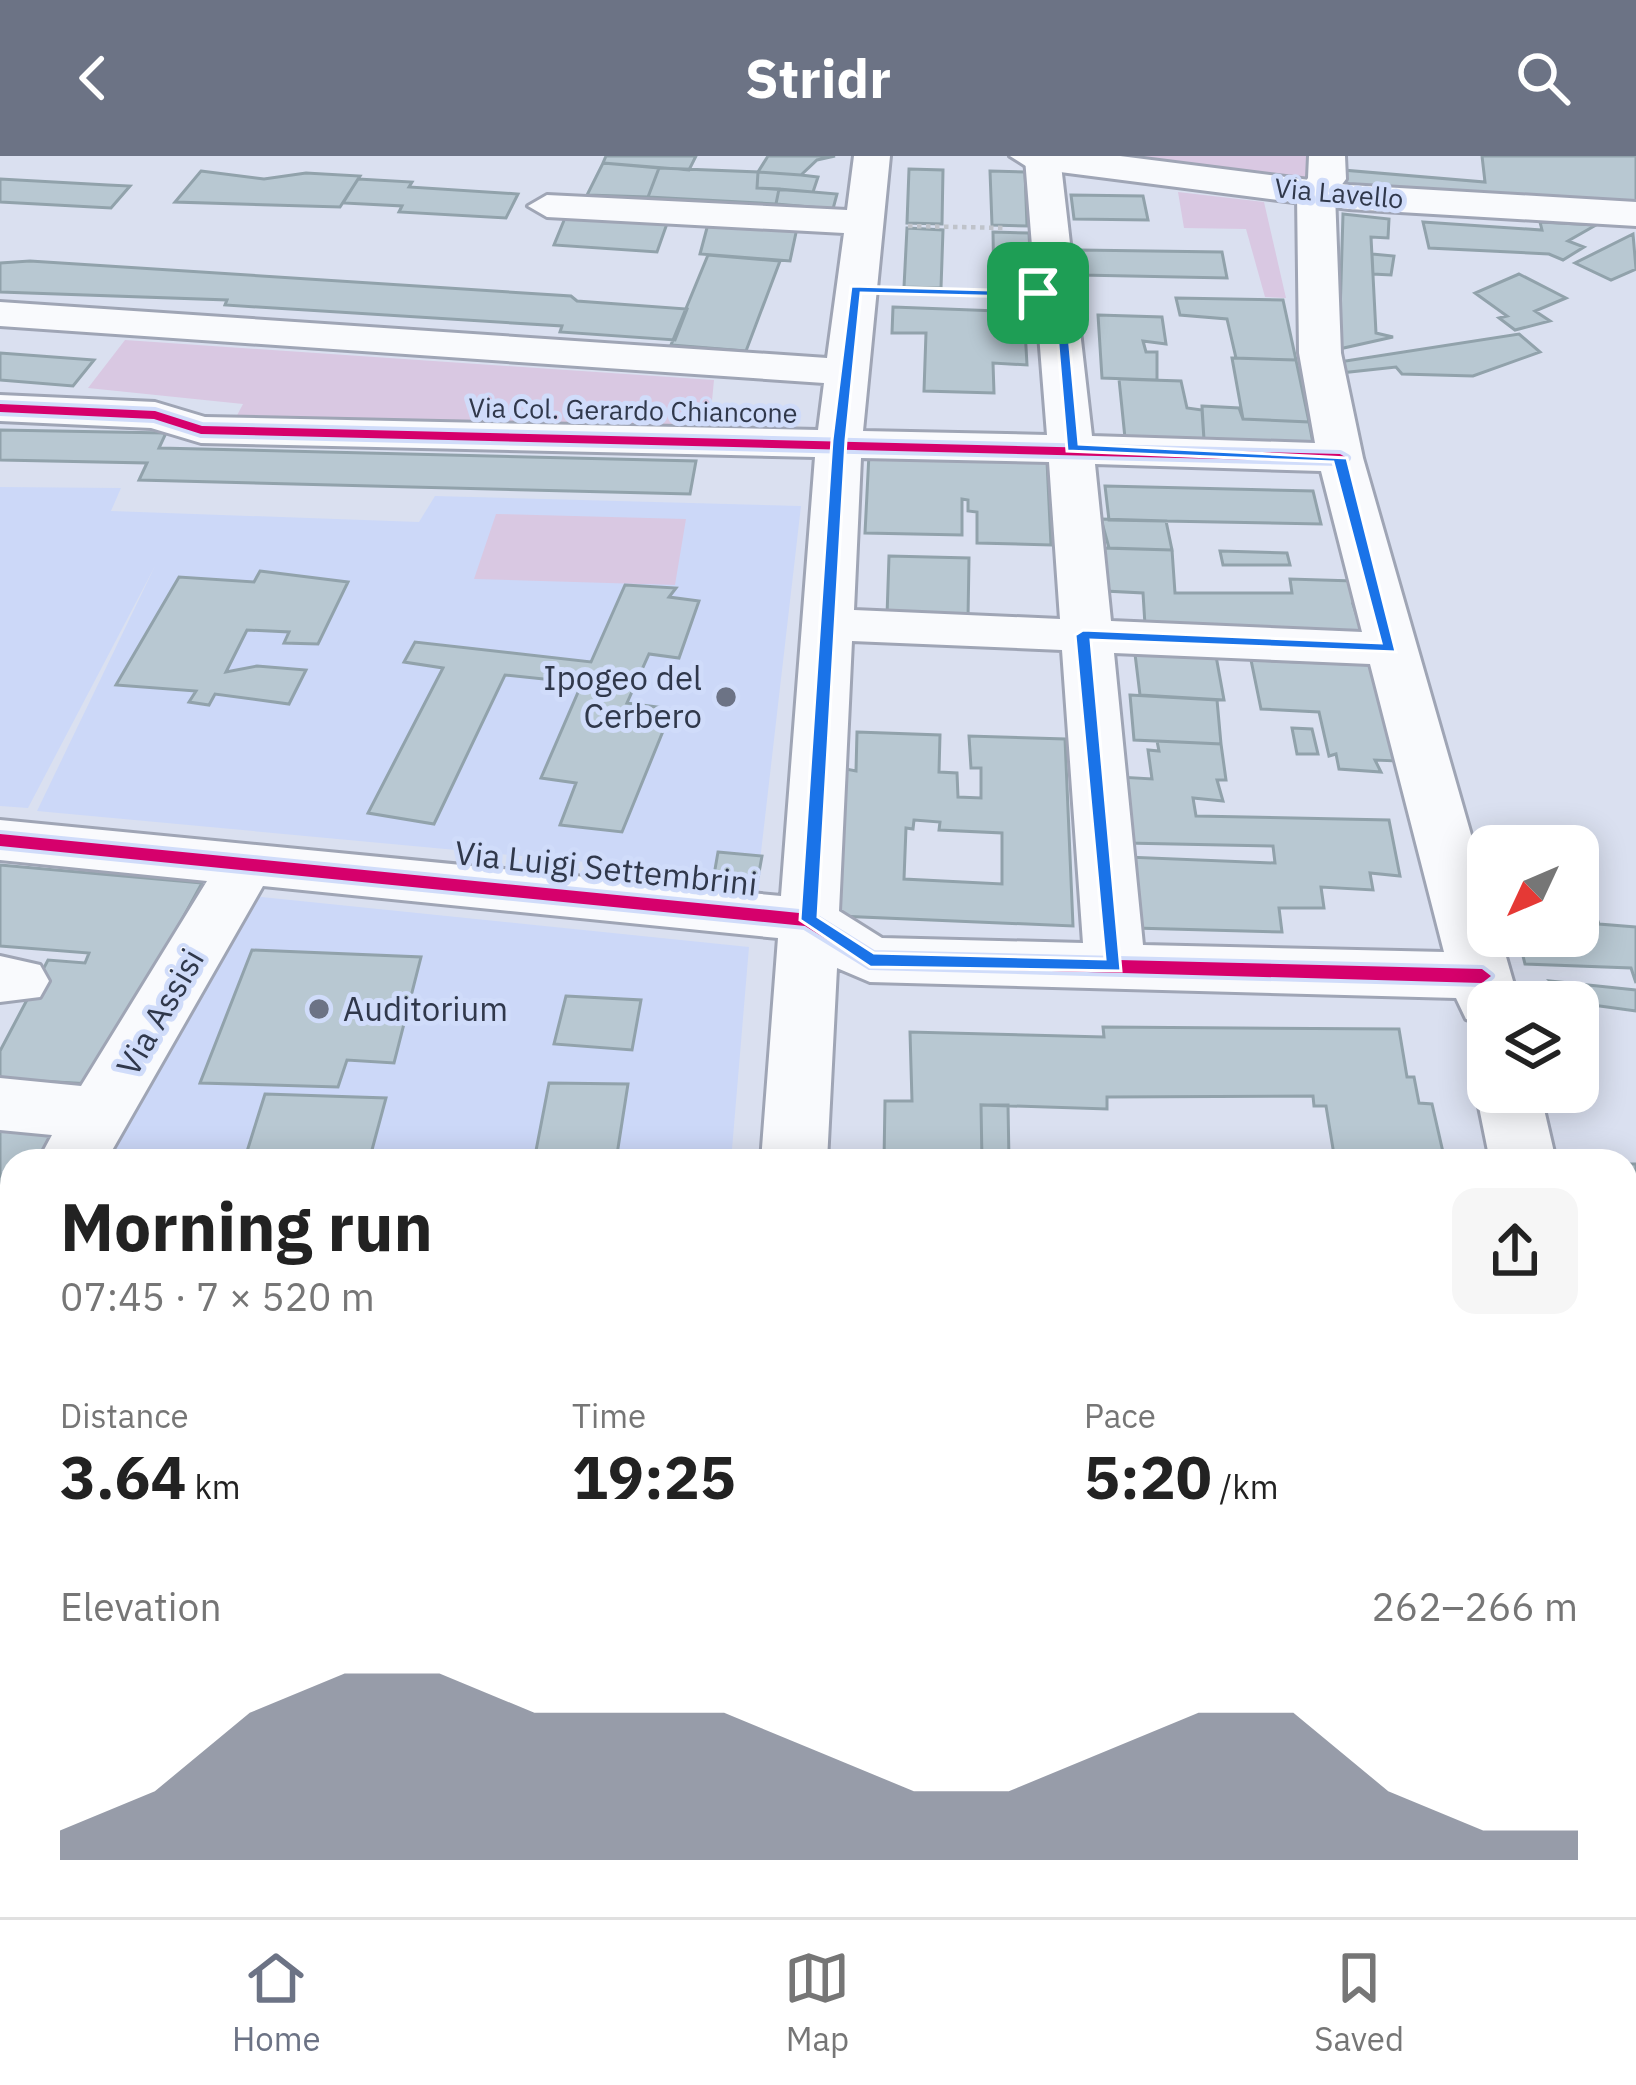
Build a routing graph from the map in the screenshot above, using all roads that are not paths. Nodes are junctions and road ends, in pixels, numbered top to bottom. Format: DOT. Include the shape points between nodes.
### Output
graph roads {
  1 [pos="872,156"];
  2 [pos="1058,159"];
  3 [pos="1322,175"];
  4 [pos="547,206"];
  5 [pos="1636,214"];
  6 [pos="864,224"];
  7 [pos="0,314"];
  8 [pos="847,371"];
  9 [pos="0,408"];
  10 [pos="839,440"];
  11 [pos="1072,448"];
  12 [pos="1340,458"];
  13 [pos="828,624"];
  14 [pos="1083,635"];
  15 [pos="1391,649"];
  16 [pos="0,840"];
  17 [pos="248,862"];
  18 [pos="809,920"];
  19 [pos="1115,966"];
  20 [pos="1483,981"];
  21 [pos="1467,988"];
  22 [pos="0,1104"];
  23 [pos="1513,1113"];
  24 [pos="86,1137"];
  25 [pos="795,1149"];
  26 [pos="1520,1149"];
  1 -- 6 [label="street"];
  2 -- 3 [label="street, Via Lavello"];
  2 -- 11 [label="street" via="1051,230"];
  3 -- 5 [label="street, Via Lavello"];
  3 -- 12 [label="street" via="1320,353"];
  4 -- 6 [label="street"];
  6 -- 8 [label="street"];
  7 -- 8 [label="street, Via Col. Gerardo Chiancone"];
  8 -- 10 [label="street"];
  9 -- 10 [label="street, Via Col. Gerardo Chiancone" via="155,415 201,430"];
  10 -- 11 [label="street, Via Col. Gerardo Chiancone"];
  10 -- 13 [label="street"];
  11 -- 12 [label="street, Via Col. Gerardo Chiancone"];
  11 -- 14 [label="street"];
  12 -- 15 [label="street"];
  13 -- 14 [label="street"];
  13 -- 18 [label="street"];
  14 -- 15 [label="street"];
  14 -- 19 [label="street"];
  15 -- 20 [label="street"];
  16 -- 17 [label="street, Via Luigi Settembrini"];
  17 -- 18 [label="street, Via Luigi Settembrini"];
  17 -- 24 [label="street, Via Assisi"];
  18 -- 19 [label="street, Via Luigi Settembrini" via="870,960"];
  18 -- 25 [label="street"];
  19 -- 21 [label="street, Via Luigi Settembrini"];
  22 -- 24 [label="street"];
  23 -- 26 [label="street"];
}
